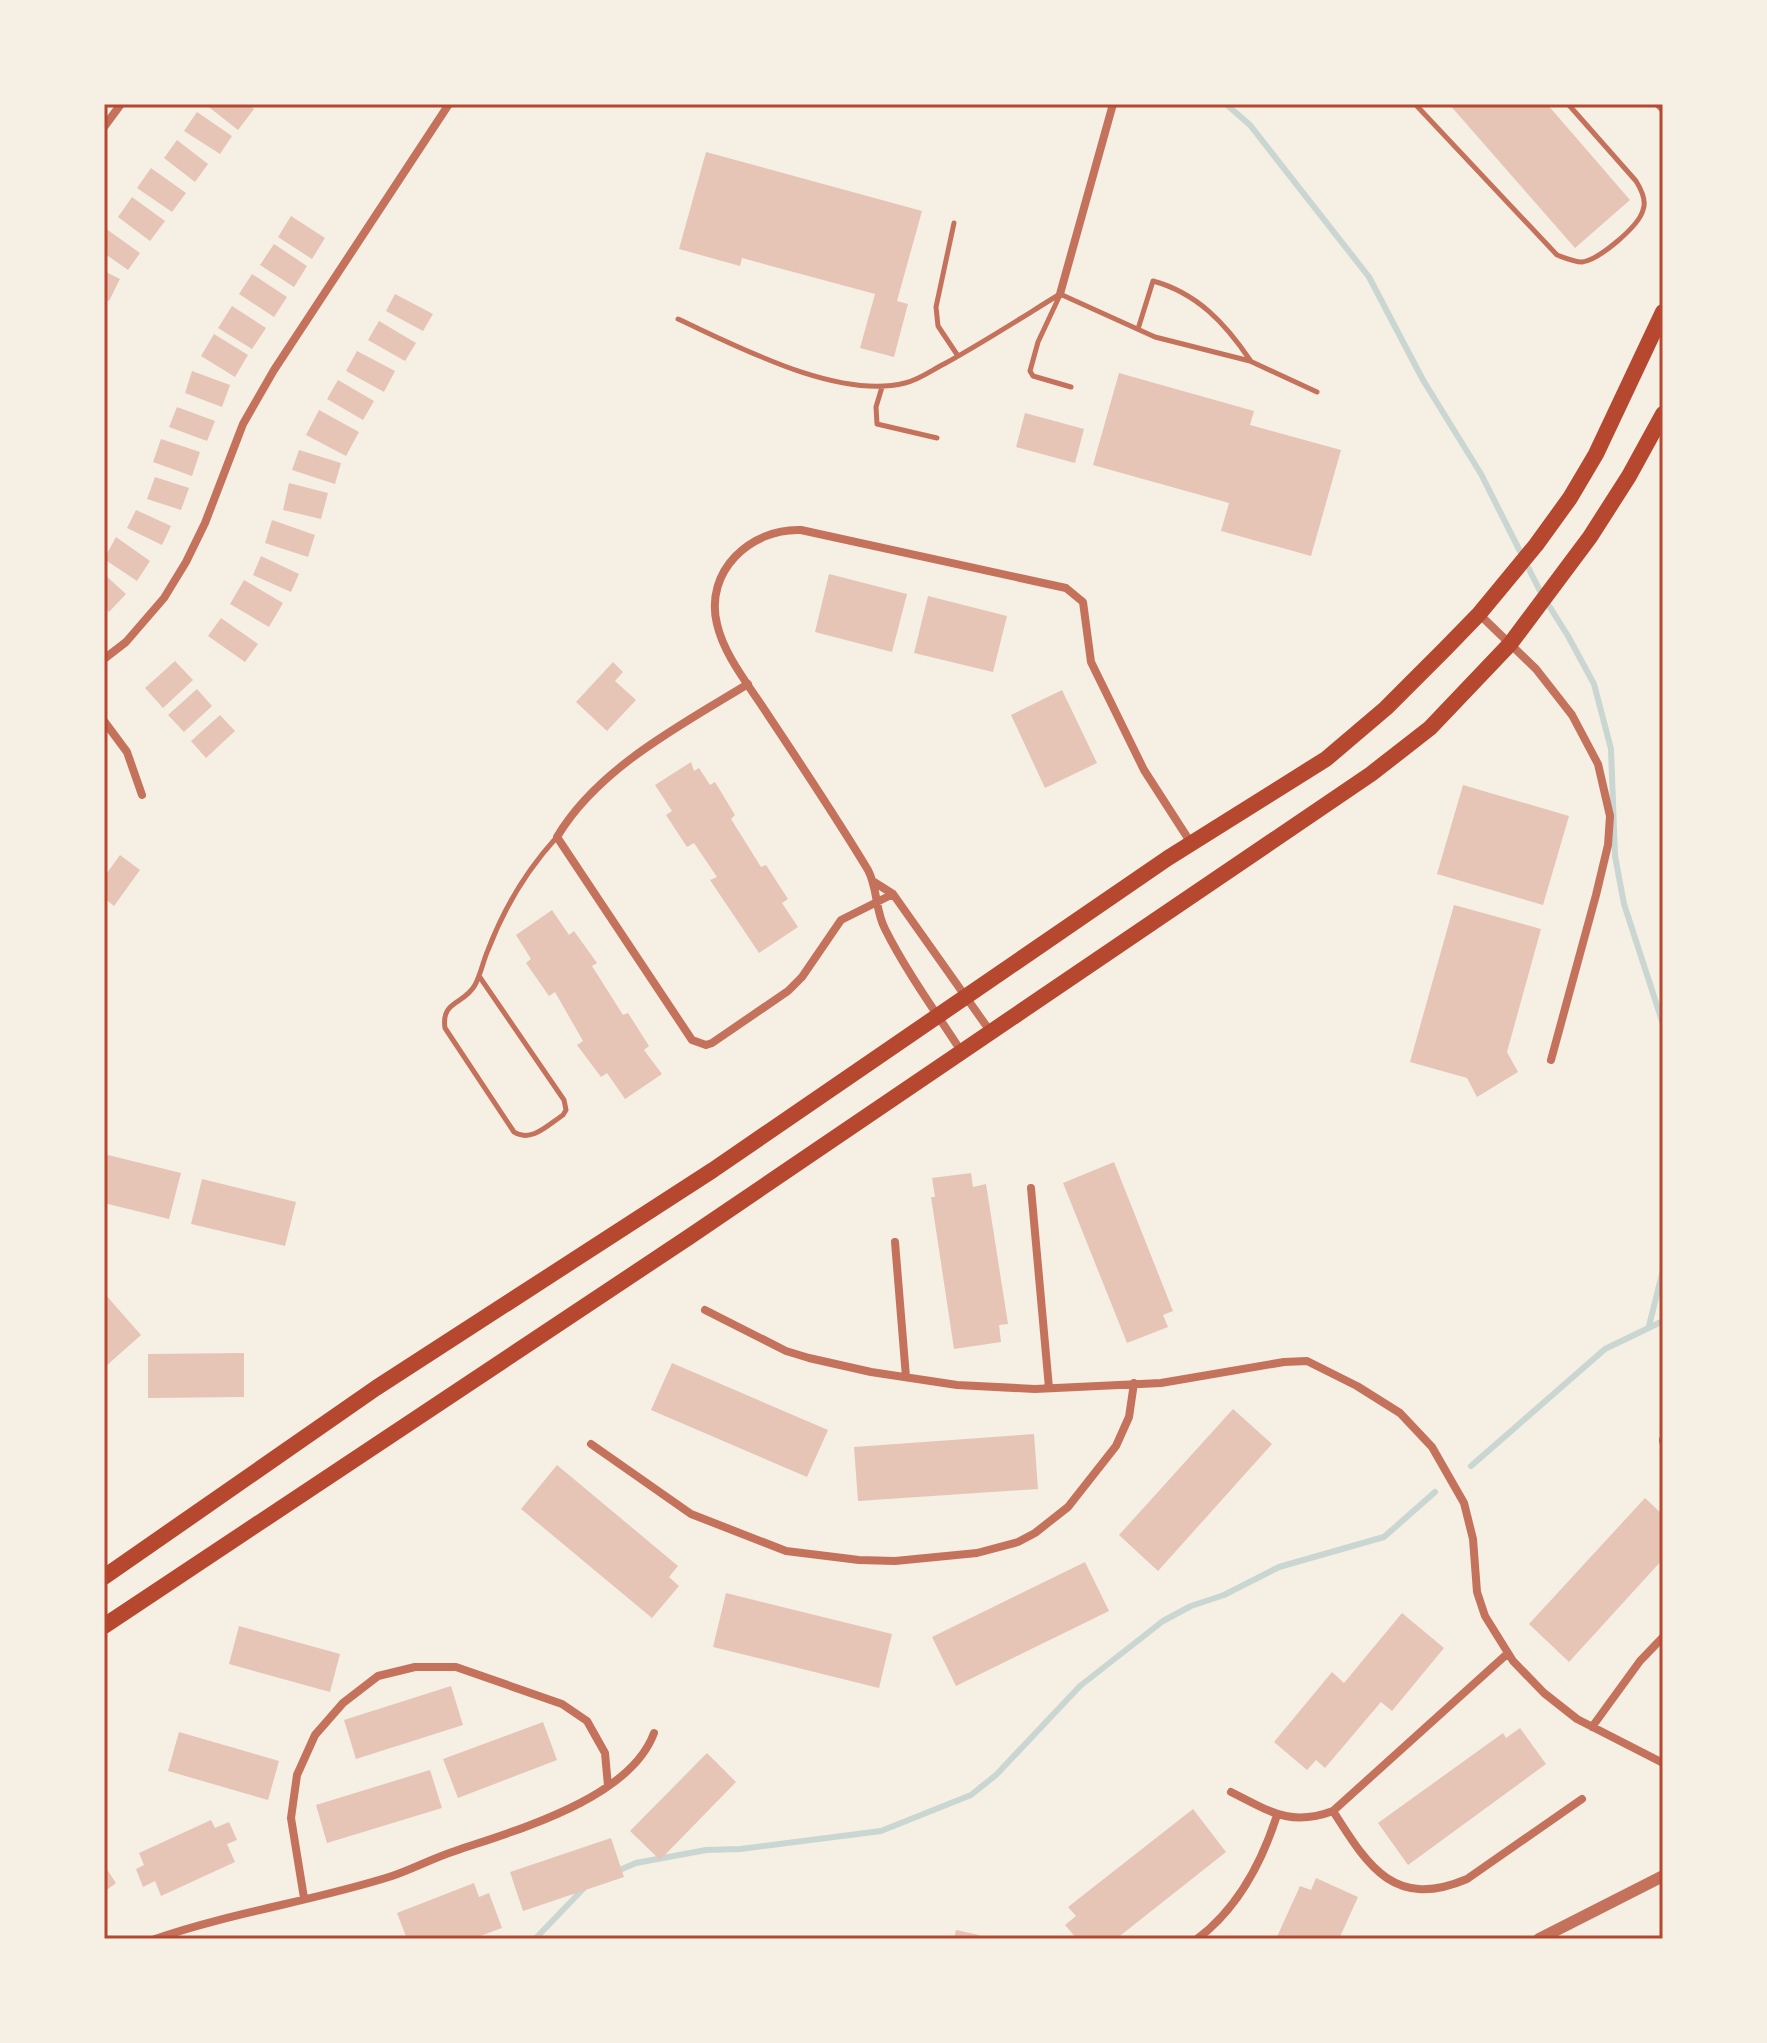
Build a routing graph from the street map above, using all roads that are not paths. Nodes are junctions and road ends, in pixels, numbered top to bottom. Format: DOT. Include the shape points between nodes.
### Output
graph roads {
  1 [pos="121,104"];
  2 [pos="449,104"];
  3 [pos="1113,104"];
  4 [pos="1415,104"];
  5 [pos="1568,104"];
  6 [pos="1658,104"];
  7 [pos="1663,109"];
  8 [pos="104,127"];
  9 [pos="954,223"];
  10 [pos="1060,294"];
  11 [pos="1663,312"];
  12 [pos="678,319"];
  13 [pos="1138,329"];
  14 [pos="958,356"];
  15 [pos="1250,361"];
  16 [pos="882,387"];
  17 [pos="1071,387"];
  18 [pos="1317,392"];
  19 [pos="1663,414"];
  20 [pos="937,438"];
  21 [pos="1479,614"];
  22 [pos="1510,644"];
  23 [pos="104,659"];
  24 [pos="748,684"];
  25 [pos="104,721"];
  26 [pos="142,795"];
  27 [pos="557,837"];
  28 [pos="1191,843"];
  29 [pos="874,882"];
  30 [pos="893,894"];
  31 [pos="875,904"];
  32 [pos="479,976"];
  33 [pos="964,996"];
  34 [pos="938,1015"];
  35 [pos="990,1031"];
  36 [pos="961,1051"];
  37 [pos="1551,1060"];
  38 [pos="1031,1188"];
  39 [pos="895,1242"];
  40 [pos="705,1310"];
  41 [pos="906,1377"];
  42 [pos="1134,1383"];
  43 [pos="1049,1388"];
  44 [pos="591,1444"];
  45 [pos="104,1577"];
  46 [pos="104,1626"];
  47 [pos="1663,1637"];
  48 [pos="1507,1654"];
  49 [pos="1592,1727"];
  50 [pos="654,1733"];
  51 [pos="1663,1763"];
  52 [pos="608,1786"];
  53 [pos="1231,1792"];
  54 [pos="1582,1799"];
  55 [pos="1333,1811"];
  56 [pos="1277,1815"];
  57 [pos="1663,1876"];
  58 [pos="304,1898"];
  59 [pos="155,1939"];
  60 [pos="1197,1939"];
  61 [pos="1539,1939"];
  1 -- 8 [label="street"];
  2 -- 23 [label="street" via="274,370 243,424 179,574 126,642"];
  3 -- 10 [label="street"];
  4 -- 5 [label="lane" via="1557,255 1583,262 1598,257 1637,223 1645,207 1636,181"];
  6 -- 7 [label="street"];
  9 -- 14 [label="lane" via="936,307 938,326"];
  10 -- 13 [label="lane"];
  10 -- 14 [label="lane"];
  10 -- 17 [label="lane" via="1030,371"];
  11 -- 21 [label="main road" via="1570,498"];
  12 -- 16 [label="lane" via="774,363 852,385"];
  13 -- 15 [label="lane"];
  13 -- 15 [label="lane" via="1153,281 1177,287 1227,326"];
  14 -- 16 [label="lane" via="909,383"];
  15 -- 18 [label="lane"];
  16 -- 20 [label="lane" via="877,424"];
  19 -- 22 [label="main road" via="1590,537"];
  21 -- 22 [label="street"];
  21 -- 28 [label="main road" via="1386,708 1326,759"];
  22 -- 35 [label="main road" via="1430,728 1371,774"];
  22 -- 37 [label="street" via="1552,687 1589,742 1610,816 1596,895"];
  24 -- 27 [label="street" via="644,747 592,794"];
  24 -- 28 [label="street" via="716,623 718,589 737,552 750,541 783,529 1066,588 1083,602 1091,662 1144,770"];
  24 -- 29 [label="street"];
  25 -- 26 [label="street" via="127,752"];
  27 -- 31 [label="street" via="692,1040 700,1044 712,1043 788,991 841,920"];
  27 -- 32 [label="lane" via="534,862 506,908"];
  28 -- 33 [label="main road"];
  29 -- 30 [label="street"];
  29 -- 31 [label="street"];
  30 -- 31 [label="street"];
  30 -- 33 [label="street"];
  31 -- 34 [label="street"];
  32 -- 32 [label="lane" via="470,993 447,1009 445,1028 514,1132 530,1137 563,1115 564,1100"];
  33 -- 34 [label="main road"];
  33 -- 35 [label="street"];
  34 -- 36 [label="street"];
  34 -- 45 [label="main road" via="675,1196 376,1388"];
  35 -- 36 [label="main road"];
  36 -- 46 [label="main road"];
  38 -- 43 [label="street"];
  39 -- 41 [label="street"];
  40 -- 41 [label="street" via="786,1351"];
  41 -- 43 [label="street" via="957,1385"];
  42 -- 43 [label="street"];
  42 -- 44 [label="street" via="1129,1417 1116,1446 1068,1507 1018,1542 977,1553 895,1561 786,1551 691,1514"];
  42 -- 48 [label="street" via="1307,1361 1400,1413 1432,1447 1464,1503 1477,1592"];
  47 -- 49 [label="street"];
  48 -- 49 [label="street" via="1544,1693"];
  48 -- 55 [label="street"];
  49 -- 51 [label="street"];
  50 -- 52 [label="street" via="640,1758"];
  52 -- 58 [label="street" via="561,1814 393,1875"];
  52 -- 58 [label="street" via="605,1753 587,1721 562,1704 456,1667 415,1667 378,1676 343,1703 315,1735 297,1775 291,1818"];
  53 -- 56 [label="street"];
  54 -- 55 [label="street" via="1467,1879 1431,1889 1409,1890 1377,1872"];
  55 -- 56 [label="street" via="1316,1818"];
  56 -- 60 [label="street" via="1259,1860 1227,1912"];
  57 -- 61 [label="street"];
  58 -- 59 [label="street"];
}
